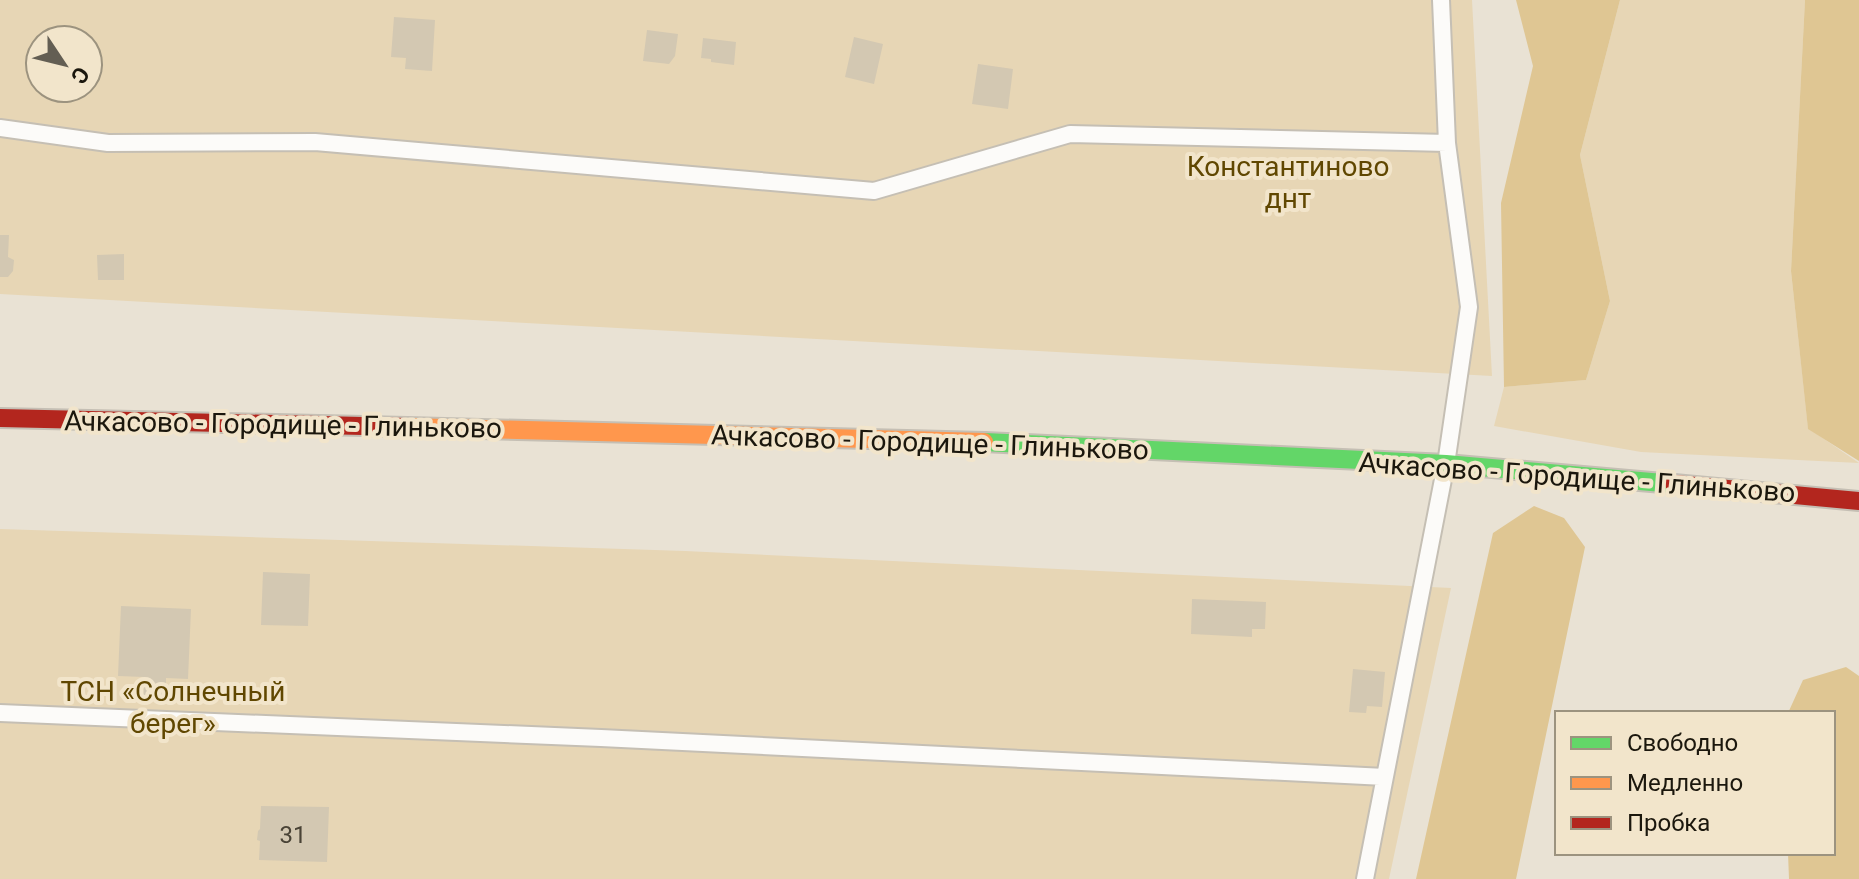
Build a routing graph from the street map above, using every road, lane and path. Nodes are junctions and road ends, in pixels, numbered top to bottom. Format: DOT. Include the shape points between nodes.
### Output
graph roads {
  1 [pos="1441,0"];
  2 [pos="0,128"];
  3 [pos="1447,143"];
  4 [pos="0,418"];
  5 [pos="1446,464"];
  6 [pos="1859,501"];
  7 [pos="0,713"];
  8 [pos="1385,777"];
  9 [pos="1365,879"];
  1 -- 3 [label="lane"];
  2 -- 3 [label="lane" via="108,143 315,142 874,191 1070,134"];
  3 -- 5 [label="lane" via="1469,307"];
  4 -- 5 [label="street, Ачкасово - Городище - Глиньково" via="888,438"];
  5 -- 6 [label="street, Ачкасово - Городище - Глиньково"];
  5 -- 8 [label="lane"];
  7 -- 8 [label="lane"];
  8 -- 9 [label="lane"];
}
